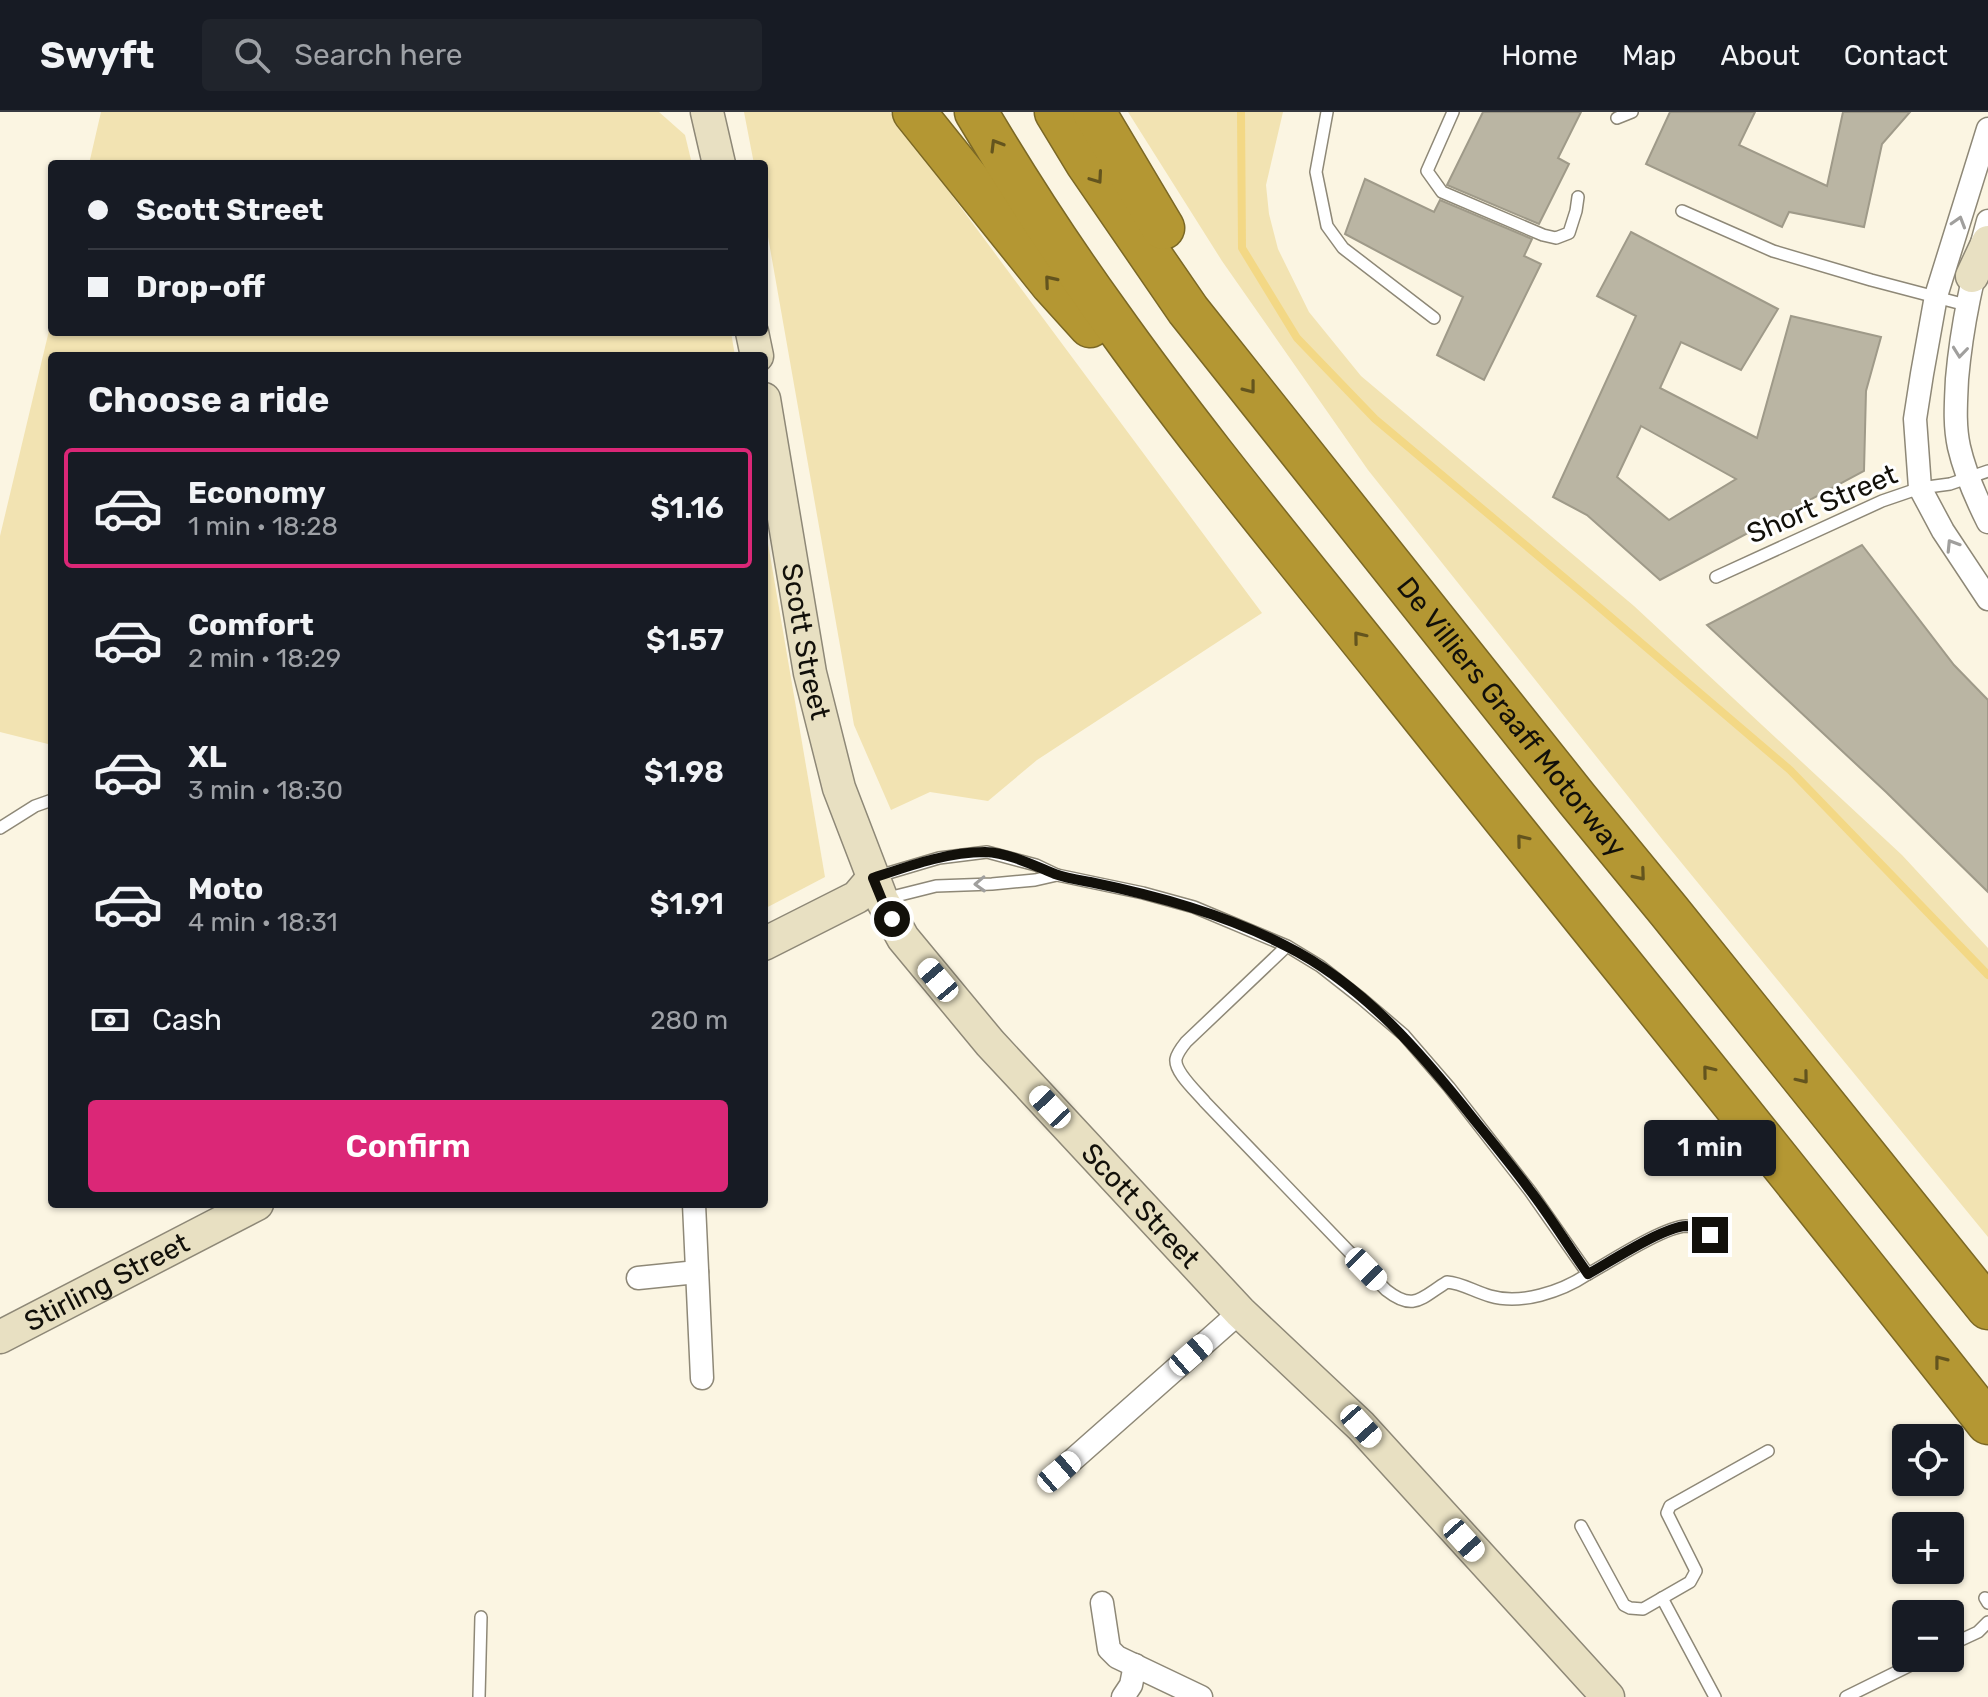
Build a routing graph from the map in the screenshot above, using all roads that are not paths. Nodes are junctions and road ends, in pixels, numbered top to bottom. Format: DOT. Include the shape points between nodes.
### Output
graph roads {
  1 [pos="707,112"];
  2 [pos="914,112"];
  3 [pos="976,112"];
  4 [pos="1056,112"];
  5 [pos="1094,112"];
  6 [pos="1453,112"];
  7 [pos="1632,112"];
  8 [pos="1326,116"];
  9 [pos="1617,118"];
  10 [pos="1988,129"];
  11 [pos="718,160"];
  12 [pos="1578,197"];
  13 [pos="1682,211"];
  14 [pos="1988,221"];
  15 [pos="1988,242"];
  16 [pos="1969,291"];
  17 [pos="1936,296"];
  18 [pos="1188,310"];
  19 [pos="1434,318"];
  20 [pos="768,423"];
  21 [pos="1200,438"];
  22 [pos="1969,478"];
  23 [pos="1920,488"];
  24 [pos="1988,522"];
  25 [pos="1716,577"];
  26 [pos="1988,599"];
  27 [pos="48,801"];
  28 [pos="0,828"];
  29 [pos="1057,875"];
  30 [pos="871,891"];
  31 [pos="768,942"];
  32 [pos="1287,946"];
  33 [pos="249,1208"];
  34 [pos="694,1208"];
  35 [pos="1710,1235"];
  36 [pos="697,1272"];
  37 [pos="1588,1274"];
  38 [pos="638,1278"];
  39 [pos="1988,1308"];
  40 [pos="1240,1312"];
  41 [pos="0,1337"];
  42 [pos="702,1378"];
  43 [pos="1988,1423"];
  44 [pos="1768,1451"];
  45 [pos="1059,1472"];
  46 [pos="1581,1526"];
  47 [pos="1662,1598"];
  48 [pos="1102,1603"];
  49 [pos="481,1617"];
  50 [pos="1988,1622"];
  51 [pos="1964,1638"];
  52 [pos="1897,1672"];
  53 [pos="1132,1686"];
  54 [pos="479,1697"];
  55 [pos="1201,1697"];
  56 [pos="1608,1697"];
  57 [pos="1715,1697"];
  58 [pos="1846,1697"];
  1 -- 11 [label="street"];
  21 -- 2 [label="highway, one-way" via="1052,284"];
  21 -- 3 [label="highway, one-way" via="1107,314"];
  4 -- 18 [label="highway, De Villiers Graaff Motorway, one-way"];
  5 -- 18 [label="highway" via="1162,228"];
  6 -- 12 [label="lane" via="1427,171 1442,192 1556,238 1569,233"];
  7 -- 9 [label="lane"];
  8 -- 19 [label="lane" via="1316,172 1327,226 1343,248"];
  17 -- 10 [label="street, one-way"];
  13 -- 17 [label="lane" via="1773,251"];
  14 -- 16 [label="street"];
  15 -- 16 [label="street"];
  16 -- 17 [label="lane"];
  16 -- 22 [label="street, one-way" via="1955,410 1958,445"];
  17 -- 23 [label="street" via="1915,419"];
  18 -- 39 [label="highway, De Villiers Graaff Motorway, one-way"];
  20 -- 30 [label="street, Scott Street" via="810,673"];
  43 -- 21 [label="highway, one-way"];
  22 -- 23 [label="lane, Short Street"];
  22 -- 24 [label="street"];
  23 -- 25 [label="lane, Short Street"];
  26 -- 23 [label="street, one-way"];
  27 -- 28 [label="lane"];
  29 -- 30 [label="lane, one-way"];
  29 -- 30 [label="lane" via="987,852 939,858"];
  29 -- 32 [label="lane" via="1194,907"];
  30 -- 31 [label="street"];
  30 -- 40 [label="street, Scott Street" via="990,1043"];
  32 -- 37 [label="lane" via="1331,974 1404,1035 1530,1191"];
  32 -- 37 [label="lane" via="1176,1057 1181,1074 1205,1102 1396,1298 1416,1301 1447,1282 1490,1296 1518,1298 1573,1284"];
  33 -- 41 [label="street, Stirling Street"];
  34 -- 36 [label="street"];
  35 -- 37 [label="lane" via="1699,1228 1675,1229"];
  36 -- 38 [label="street"];
  36 -- 42 [label="street"];
  40 -- 45 [label="street"];
  40 -- 56 [label="street, Scott Street" via="1361,1426"];
  44 -- 47 [label="lane" via="1670,1506 1671,1523 1696,1571 1690,1582"];
  46 -- 47 [label="lane" via="1624,1605 1643,1609"];
  47 -- 57 [label="lane"];
  48 -- 53 [label="street" via="1109,1649"];
  49 -- 54 [label="lane"];
  50 -- 51 [label="lane"];
  52 -- 58 [label="lane"];
  53 -- 55 [label="street"];
}
